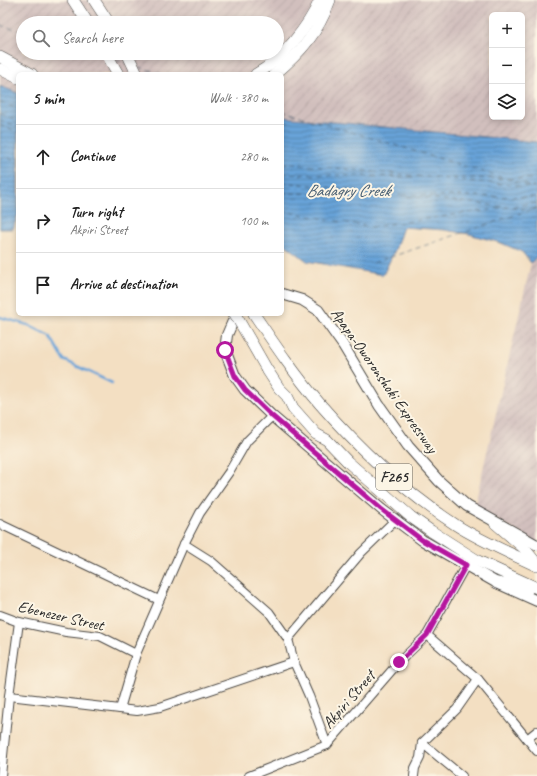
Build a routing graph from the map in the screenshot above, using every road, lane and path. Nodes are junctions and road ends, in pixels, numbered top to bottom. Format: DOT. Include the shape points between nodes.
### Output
graph roads {
  1 [pos="73,0"];
  2 [pos="94,0"];
  3 [pos="320,0"];
  4 [pos="330,0"];
  5 [pos="83,16"];
  6 [pos="104,16"];
  7 [pos="284,51"];
  8 [pos="0,57"];
  9 [pos="110,60"];
  10 [pos="130,60"];
  11 [pos="275,60"];
  12 [pos="0,69"];
  13 [pos="116,70"];
  14 [pos="28,72"];
  15 [pos="136,72"];
  16 [pos="259,72"];
  17 [pos="277,72"];
  18 [pos="16,77"];
  19 [pos="284,295"];
  20 [pos="234,316"];
  21 [pos="236,316"];
  22 [pos="255,316"];
  23 [pos="272,416"];
  24 [pos="395,520"];
  25 [pos="495,523"];
  26 [pos="0,524"];
  27 [pos="482,540"];
  28 [pos="184,544"];
  29 [pos="537,545"];
  30 [pos="524,548"];
  31 [pos="537,549"];
  32 [pos="466,565"];
  33 [pos="537,565"];
  34 [pos="497,583"];
  35 [pos="536,591"];
  36 [pos="159,600"];
  37 [pos="537,601"];
  38 [pos="0,615"];
  39 [pos="19,622"];
  40 [pos="427,635"];
  41 [pos="288,639"];
  42 [pos="136,654"];
  43 [pos="294,662"];
  44 [pos="478,679"];
  45 [pos="9,696"];
  46 [pos="120,709"];
  47 [pos="537,731"];
  48 [pos="527,739"];
  49 [pos="422,743"];
  50 [pos="327,745"];
  51 [pos="537,751"];
  52 [pos="1,776"];
  53 [pos="249,776"];
  54 [pos="414,776"];
  55 [pos="462,776"];
  1 -- 5 [label="highway"];
  2 -- 6 [label="highway"];
  3 -- 7 [label="highway" via="308,24"];
  4 -- 17 [label="highway" via="316,30 297,54"];
  8 -- 14 [label="highway"];
  9 -- 13 [label="highway"];
  10 -- 15 [label="highway"];
  11 -- 16 [label="highway"];
  12 -- 18 [label="highway"];
  19 -- 25 [label="main road, Apapa-Oworonshoki Expressway" via="302,300 318,310 408,446 439,481 467,506"];
  20 -- 23 [label="main road" via="227,335 225,350 235,376 245,390"];
  21 -- 35 [label="highway, F265, bridge" via="279,388 316,434 327,440 372,484 431,531 478,561"];
  22 -- 27 [label="highway, F265" via="320,403 375,462 416,496"];
  23 -- 24 [label="main road"];
  23 -- 28 [label="street" via="247,441 200,513"];
  24 -- 32 [label="main road" via="422,540"];
  24 -- 41 [label="street" via="361,553"];
  25 -- 29 [label="main road, Apapa-Oworonshoki Expressway"];
  25 -- 30 [label="highway"];
  26 -- 36 [label="street"];
  27 -- 30 [label="highway" via="502,547"];
  27 -- 33 [label="highway, F265"];
  28 -- 36 [label="street"];
  28 -- 41 [label="street" via="211,561 269,612"];
  30 -- 31 [label="highway"];
  30 -- 33 [label="highway"];
  32 -- 34 [label="main road"];
  32 -- 40 [label="street, Akpiri Street"];
  34 -- 35 [label="highway"];
  34 -- 37 [label="main road"];
  36 -- 42 [label="street"];
  38 -- 39 [label="street, Ebenezer Street"];
  39 -- 42 [label="street, Ebenezer Street" via="100,636"];
  39 -- 45 [label="street"];
  40 -- 44 [label="street"];
  40 -- 50 [label="street, Akpiri Street" via="399,662"];
  41 -- 43 [label="street"];
  42 -- 46 [label="street"];
  43 -- 46 [label="street" via="160,707 137,711"];
  43 -- 50 [label="street"];
  44 -- 48 [label="street"];
  44 -- 49 [label="street" via="457,709"];
  45 -- 46 [label="street"];
  45 -- 52 [label="street"];
  47 -- 48 [label="street"];
  48 -- 51 [label="street"];
  49 -- 54 [label="street"];
  49 -- 55 [label="street"];
  50 -- 53 [label="street, Akpiri Street"];
}
